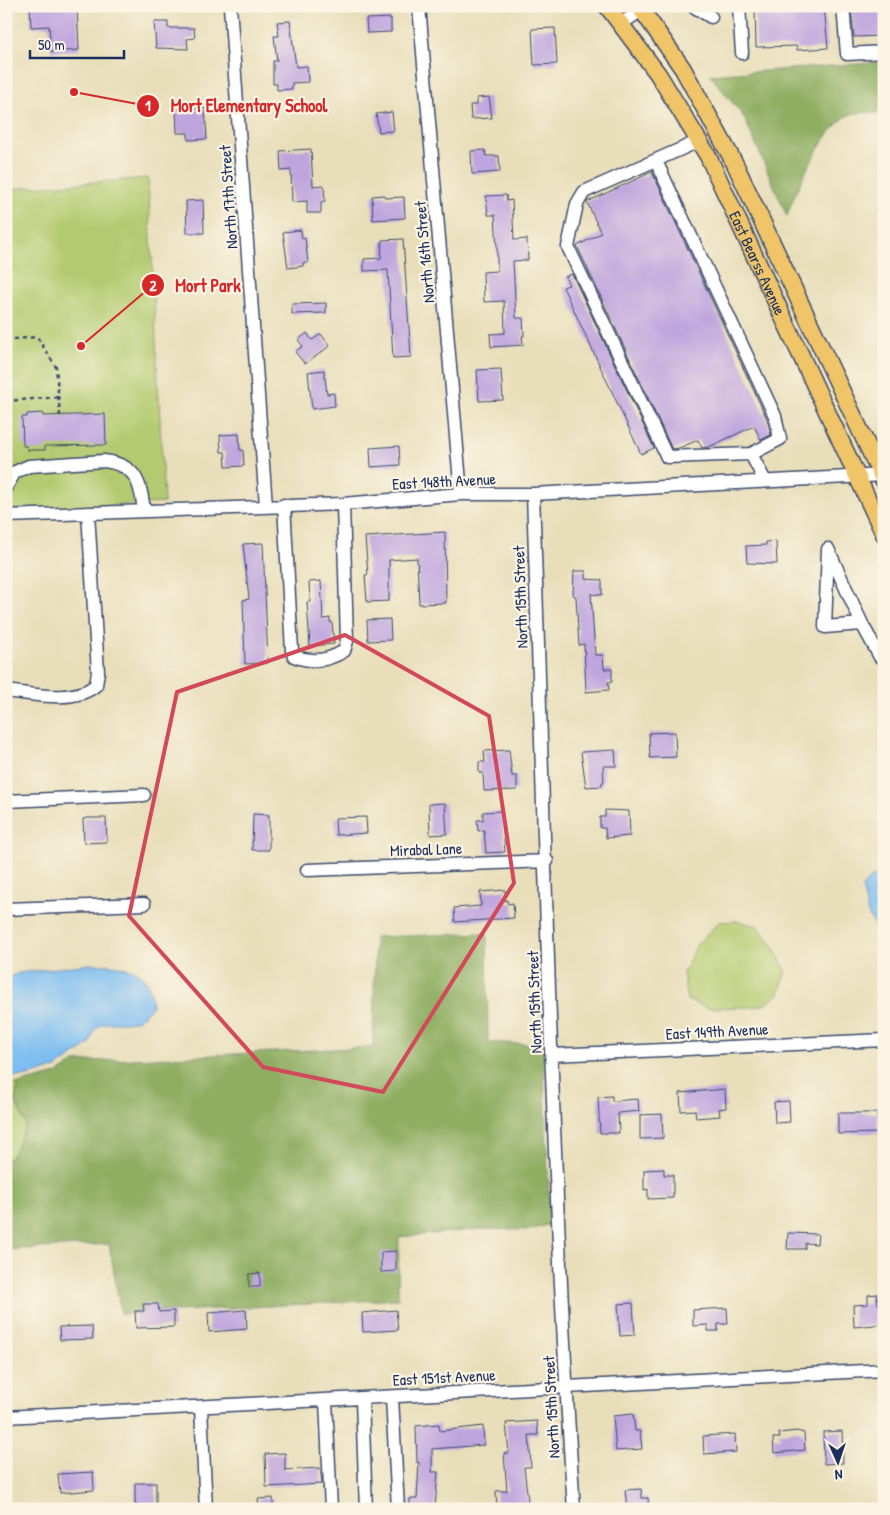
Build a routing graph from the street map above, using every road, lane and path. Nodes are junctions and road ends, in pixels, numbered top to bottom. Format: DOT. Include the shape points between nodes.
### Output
graph roads {
  1 [pos="230,6"];
  2 [pos="419,6"];
  3 [pos="607,6"];
  4 [pos="693,6"];
  5 [pos="739,6"];
  6 [pos="843,6"];
  7 [pos="642,7"];
  8 [pos="710,17"];
  9 [pos="621,24"];
  10 [pos="884,52"];
  11 [pos="742,53"];
  12 [pos="698,141"];
  13 [pos="656,161"];
  14 [pos="6,340"];
  15 [pos="58,397"];
  16 [pos="6,401"];
  17 [pos="60,416"];
  18 [pos="751,454"];
  19 [pos="857,477"];
  20 [pos="883,477"];
  21 [pos="765,482"];
  22 [pos="7,485"];
  23 [pos="461,494"];
  24 [pos="533,494"];
  25 [pos="343,504"];
  26 [pos="284,505"];
  27 [pos="266,506"];
  28 [pos="144,510"];
  29 [pos="88,513"];
  30 [pos="6,516"];
  31 [pos="884,534"];
  32 [pos="862,624"];
  33 [pos="880,658"];
  34 [pos="6,691"];
  35 [pos="144,795"];
  36 [pos="6,801"];
  37 [pos="546,861"];
  38 [pos="307,870"];
  39 [pos="144,904"];
  40 [pos="6,909"];
  41 [pos="884,1040"];
  42 [pos="552,1055"];
  43 [pos="884,1370"];
  44 [pos="566,1386"];
  45 [pos="392,1397"];
  46 [pos="362,1399"];
  47 [pos="326,1401"];
  48 [pos="201,1408"];
  49 [pos="6,1417"];
  50 [pos="206,1509"];
  51 [pos="331,1509"];
  52 [pos="366,1509"];
  53 [pos="398,1509"];
  54 [pos="574,1509"];
  1 -- 27 [label="street, North 17th Street"];
  2 -- 23 [label="street, North 16th Street"];
  3 -- 9 [label="main road, East Bearss Avenue"];
  4 -- 8 [label="street"];
  5 -- 11 [label="street"];
  6 -- 10 [label="street" via="847,54"];
  7 -- 9 [label="street"];
  7 -- 20 [label="main road, East Bearss Avenue" via="683,70 735,164"];
  9 -- 12 [label="main road, East Bearss Avenue" via="658,74"];
  12 -- 13 [label="street"];
  12 -- 19 [label="main road, East Bearss Avenue"];
  13 -- 18 [label="street" via="775,416 780,439"];
  13 -- 18 [label="street" via="584,192 577,204 568,247 667,457"];
  14 -- 15 [label="path" via="37,337 56,367"];
  15 -- 16 [label="path"];
  15 -- 17 [label="path"];
  18 -- 21 [label="street"];
  19 -- 20 [label="street, East 148th Avenue"];
  19 -- 21 [label="street, East 148th Avenue"];
  19 -- 31 [label="main road, East Bearss Avenue"];
  21 -- 24 [label="street, East 148th Avenue"];
  22 -- 28 [label="street" via="15,472 29,466 115,462 135,476"];
  23 -- 24 [label="street, East 148th Avenue"];
  23 -- 25 [label="street, East 148th Avenue"];
  24 -- 37 [label="street, North 15th Street"];
  25 -- 26 [label="street, East 148th Avenue"];
  25 -- 26 [label="street" via="347,641 344,651 318,660 294,656 292,651"];
  26 -- 27 [label="street, East 148th Avenue"];
  27 -- 28 [label="street, East 148th Avenue"];
  28 -- 29 [label="street, East 148th Avenue"];
  29 -- 30 [label="street, East 148th Avenue"];
  29 -- 34 [label="street" via="98,672 96,685 88,692 57,696"];
  32 -- 32 [label="street" via="840,574 828,549 825,627"];
  32 -- 33 [label="street"];
  35 -- 36 [label="street"];
  37 -- 38 [label="street, Mirabal Lane"];
  37 -- 42 [label="street, North 15th Street"];
  39 -- 40 [label="street"];
  41 -- 42 [label="street, East 149th Avenue"];
  42 -- 44 [label="street, North 15th Street"];
  43 -- 44 [label="street, East 151st Avenue"];
  44 -- 45 [label="street, East 151st Avenue"];
  44 -- 54 [label="street, North 15th Street"];
  45 -- 46 [label="street, East 151st Avenue"];
  45 -- 53 [label="street"];
  46 -- 47 [label="street, East 151st Avenue"];
  46 -- 52 [label="street"];
  47 -- 48 [label="street, East 151st Avenue"];
  47 -- 51 [label="street"];
  48 -- 49 [label="street, East 151st Avenue"];
  48 -- 50 [label="street"];
}
